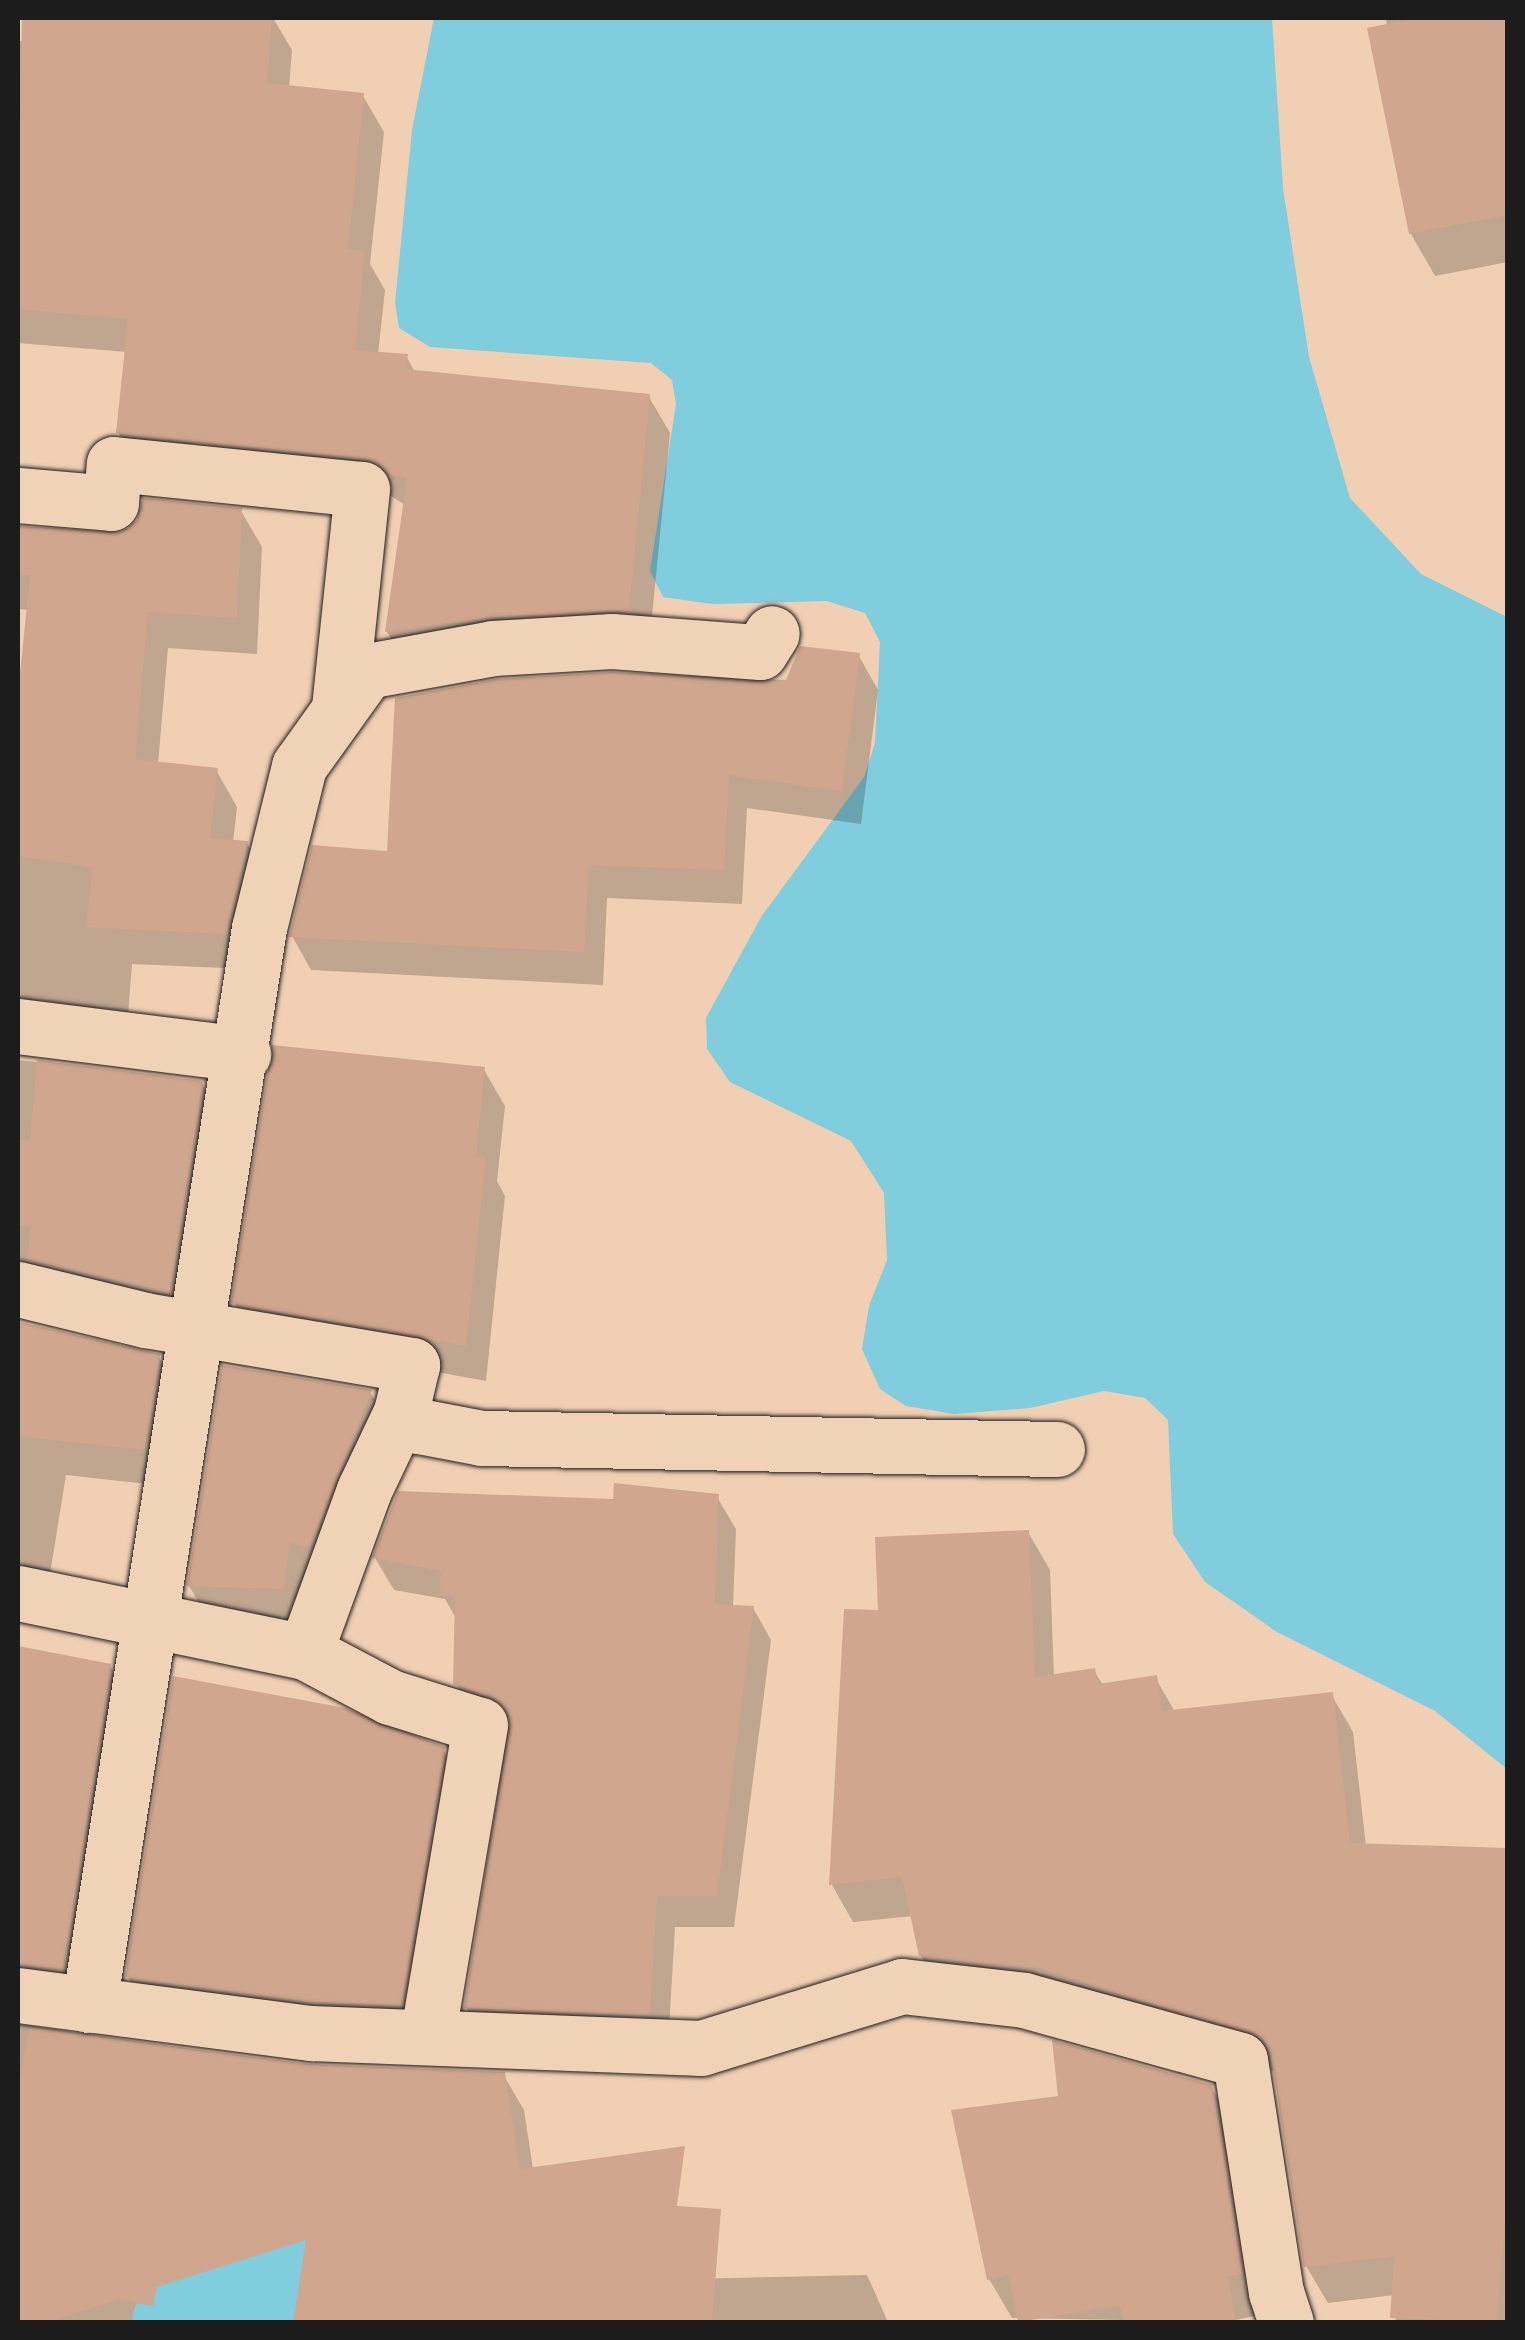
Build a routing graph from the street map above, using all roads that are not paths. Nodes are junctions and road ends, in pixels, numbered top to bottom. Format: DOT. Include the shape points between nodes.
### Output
graph roads {
  1 [pos="18,495"];
  2 [pos="772,633"];
  3 [pos="339,708"];
  4 [pos="18,1026"];
  5 [pos="243,1054"];
  6 [pos="18,1290"];
  7 [pos="196,1327"];
  8 [pos="401,1412"];
  9 [pos="1057,1449"];
  10 [pos="18,1593"];
  11 [pos="152,1624"];
  12 [pos="305,1652"];
  13 [pos="18,1995"];
  14 [pos="89,2004"];
  15 [pos="427,2038"];
  16 [pos="1286,2322"];
  1 -- 3 [label="street" via="111,503 114,464 362,489"];
  2 -- 3 [label="street" via="760,652 612,641 493,648 367,671"];
  3 -- 5 [label="street" via="299,766 259,928"];
  4 -- 5 [label="street"];
  5 -- 7 [label="street"];
  6 -- 7 [label="street"];
  7 -- 8 [label="street" via="412,1365"];
  7 -- 11 [label="street"];
  8 -- 9 [label="street" via="418,1426 482,1438"];
  8 -- 12 [label="street" via="364,1490"];
  10 -- 11 [label="street"];
  11 -- 12 [label="street"];
  11 -- 14 [label="street"];
  12 -- 15 [label="street" via="390,1697 480,1725"];
  13 -- 14 [label="street"];
  14 -- 15 [label="street" via="312,2034"];
  15 -- 16 [label="street" via="701,2048 902,1986 1024,2000 1240,2060"];
}
